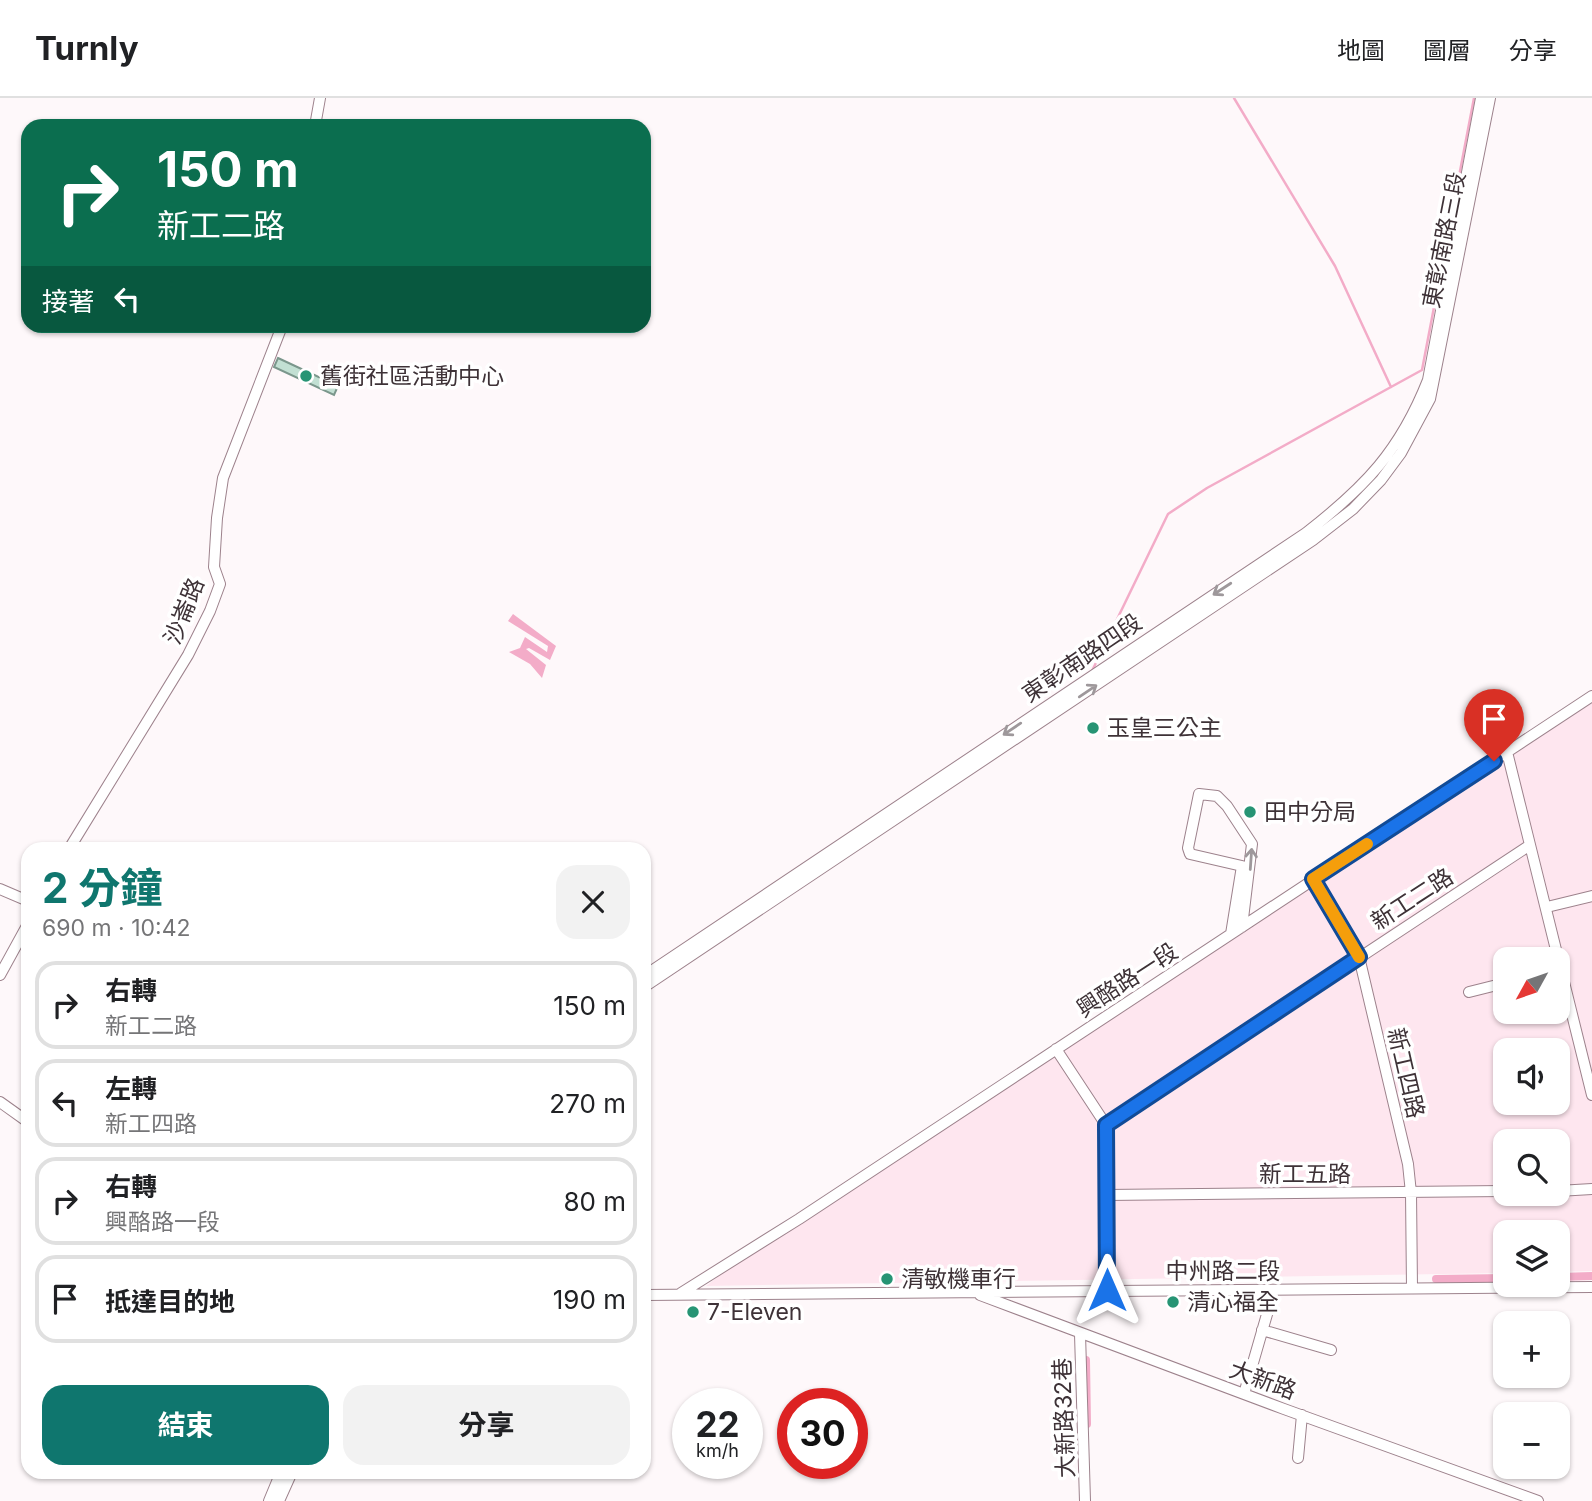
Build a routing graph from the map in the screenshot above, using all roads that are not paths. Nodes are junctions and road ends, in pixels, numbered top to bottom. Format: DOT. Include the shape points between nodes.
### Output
graph roads {
  1 [pos="320,98"];
  2 [pos="1481,98"];
  3 [pos="1490,98"];
  4 [pos="316,119"];
  5 [pos="1444,295"];
  6 [pos="279,333"];
  7 [pos="1434,389"];
  8 [pos="1592,696"];
  9 [pos="1507,752"];
  10 [pos="73,842"];
  11 [pos="1530,845"];
  12 [pos="1313,879"];
  13 [pos="0,889"];
  14 [pos="1592,896"];
  15 [pos="21,898"];
  16 [pos="1547,907"];
  17 [pos="1242,927"];
  18 [pos="1231,934"];
  19 [pos="21,937"];
  20 [pos="1555,947"];
  21 [pos="1359,957"];
  22 [pos="651,971"];
  23 [pos="0,975"];
  24 [pos="651,982"];
  25 [pos="1493,986"];
  26 [pos="1469,992"];
  27 [pos="1570,1009"];
  28 [pos="1056,1049"];
  29 [pos="1592,1095"];
  30 [pos="0,1101"];
  31 [pos="21,1117"];
  32 [pos="1106,1125"];
  33 [pos="1592,1189"];
  34 [pos="1570,1190"];
  35 [pos="1493,1191"];
  36 [pos="1411,1193"];
  37 [pos="1106,1195"];
  38 [pos="1592,1287"];
  39 [pos="1412,1288"];
  40 [pos="1107,1290"];
  41 [pos="1274,1290"];
  42 [pos="681,1293"];
  43 [pos="976,1293"];
  44 [pos="651,1295"];
  45 [pos="1262,1330"];
  46 [pos="1080,1334"];
  47 [pos="1331,1350"];
  48 [pos="1244,1394"];
  49 [pos="1302,1415"];
  50 [pos="1298,1458"];
  51 [pos="278,1479"];
  52 [pos="289,1479"];
  53 [pos="269,1501"];
  54 [pos="279,1501"];
  55 [pos="1085,1501"];
  56 [pos="1538,1501"];
  1 -- 4 [label="street"];
  2 -- 5 [label="street, 東彰南路三段"];
  3 -- 7 [label="street, 東彰南路三段"];
  5 -- 22 [label="street, 東彰南路四段, one-way" via="1419,402 1391,451 1349,499 1306,533"];
  6 -- 10 [label="street, 沙崙路" via="223,478 214,567 220,584 210,611"];
  24 -- 7 [label="street, 東彰南路四段, one-way" via="1313,540 1381,480 1415,430"];
  8 -- 9 [label="street, 興酪路一段"];
  9 -- 11 [label="street"];
  9 -- 12 [label="street, 興酪路一段"];
  11 -- 16 [label="street"];
  11 -- 21 [label="street, 新工二路"];
  12 -- 17 [label="street, 興酪路一段"];
  12 -- 21 [label="street, 新工四路"];
  13 -- 15 [label="street"];
  14 -- 16 [label="street"];
  16 -- 20 [label="street"];
  17 -- 18 [label="street, 興酪路一段"];
  17 -- 18 [label="street, one-way" via="1252,844 1217,796 1199,794 1190,855 1242,866"];
  18 -- 28 [label="street, 興酪路一段"];
  19 -- 23 [label="street"];
  21 -- 32 [label="street, 新工二路"];
  21 -- 36 [label="street, 新工四路"];
  25 -- 26 [label="street"];
  27 -- 29 [label="street"];
  28 -- 32 [label="street"];
  28 -- 42 [label="street, 興酪路一段"];
  30 -- 31 [label="street"];
  32 -- 37 [label="street"];
  33 -- 34 [label="street"];
  35 -- 36 [label="street, 新工五路"];
  36 -- 37 [label="street, 新工五路"];
  36 -- 39 [label="street, 新工四路"];
  37 -- 40 [label="street"];
  38 -- 39 [label="street, 中州路二段"];
  39 -- 41 [label="street, 中州路二段"];
  40 -- 41 [label="street, 中州路二段"];
  40 -- 43 [label="street, 中州路二段"];
  41 -- 45 [label="street"];
  42 -- 43 [label="street, 中州路二段"];
  42 -- 44 [label="street, 中州路二段"];
  43 -- 46 [label="street, 大新路"];
  45 -- 47 [label="street"];
  45 -- 48 [label="street"];
  46 -- 48 [label="street, 大新路"];
  46 -- 55 [label="street, 大新路32巷"];
  48 -- 49 [label="street, 大新路"];
  49 -- 50 [label="street"];
  49 -- 56 [label="street, 大新路"];
  51 -- 53 [label="street"];
  52 -- 54 [label="street"];
}
